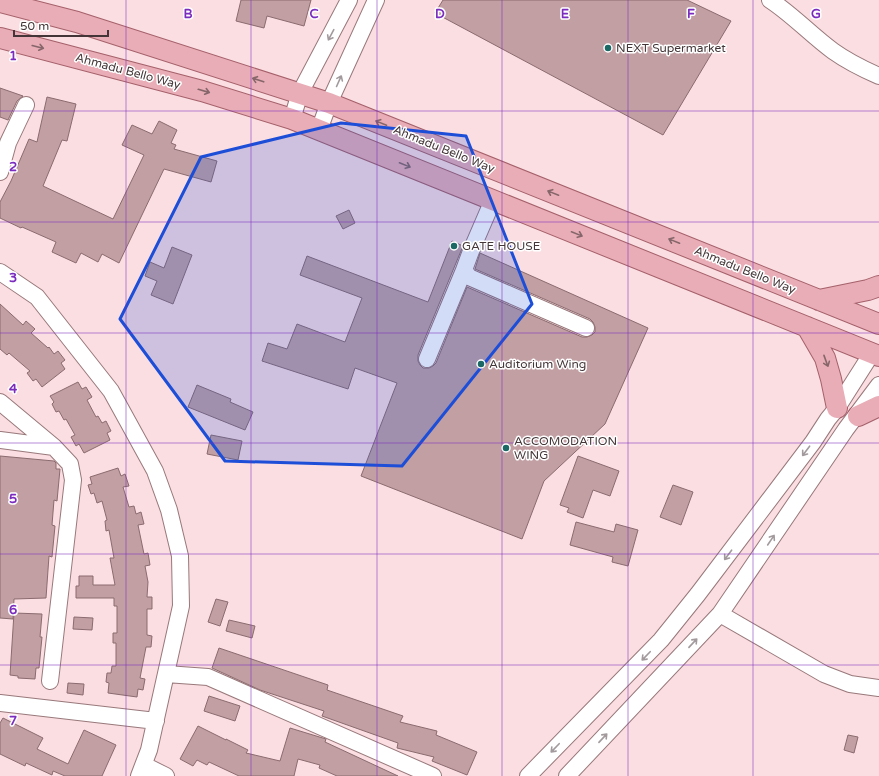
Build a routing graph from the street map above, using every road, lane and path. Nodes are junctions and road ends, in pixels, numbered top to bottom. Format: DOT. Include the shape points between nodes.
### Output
graph roads {
  1 [pos="349,0"];
  2 [pos="376,0"];
  3 [pos="770,0"];
  4 [pos="0,2"];
  5 [pos="0,38"];
  6 [pos="879,76"];
  7 [pos="300,93"];
  8 [pos="329,103"];
  9 [pos="26,105"];
  10 [pos="292,119"];
  11 [pos="319,130"];
  12 [pos="4,141"];
  13 [pos="0,172"];
  14 [pos="493,200"];
  15 [pos="464,270"];
  16 [pos="0,272"];
  17 [pos="879,286"];
  18 [pos="819,300"];
  19 [pos="879,324"];
  20 [pos="807,327"];
  21 [pos="586,328"];
  22 [pos="877,350"];
  23 [pos="427,358"];
  24 [pos="879,385"];
  25 [pos="0,402"];
  26 [pos="879,406"];
  27 [pos="837,408"];
  28 [pos="858,416"];
  29 [pos="0,440"];
  30 [pos="54,447"];
  31 [pos="720,614"];
  32 [pos="166,674"];
  33 [pos="50,681"];
  34 [pos="879,688"];
  35 [pos="0,703"];
  36 [pos="156,721"];
  37 [pos="141,770"];
  38 [pos="166,776"];
  39 [pos="433,776"];
  40 [pos="528,776"];
  41 [pos="567,776"];
  1 -- 7 [label="street, one-way"];
  8 -- 2 [label="street, one-way"];
  3 -- 6 [label="street" via="833,51"];
  7 -- 4 [label="main road, Ahmadu Bello Way, one-way" via="77,22"];
  5 -- 10 [label="main road, Ahmadu Bello Way, one-way" via="202,91"];
  7 -- 8 [label="main road, Ahmadu Bello Way"];
  7 -- 10 [label="street"];
  8 -- 11 [label="street"];
  18 -- 8 [label="main road, Ahmadu Bello Way, one-way"];
  9 -- 12 [label="street"];
  10 -- 11 [label="main road, Ahmadu Bello Way"];
  11 -- 14 [label="main road, Ahmadu Bello Way, one-way"];
  12 -- 13 [label="street"];
  14 -- 15 [label="street"];
  14 -- 20 [label="main road, Ahmadu Bello Way, one-way"];
  15 -- 21 [label="street" via="469,277"];
  15 -- 23 [label="street"];
  16 -- 32 [label="street" via="37,297 61,326 111,391 155,471 169,510 180,556 181,606"];
  17 -- 18 [label="main road"];
  18 -- 19 [label="main road, Ahmadu Bello Way"];
  20 -- 22 [label="main road, Ahmadu Bello Way"];
  20 -- 27 [label="main road, one-way" via="825,358"];
  22 -- 27 [label="street"];
  24 -- 28 [label="street"];
  25 -- 30 [label="street"];
  26 -- 28 [label="main road"];
  27 -- 40 [label="street, one-way" via="713,575 661,640"];
  31 -- 28 [label="street, one-way"];
  29 -- 30 [label="street"];
  30 -- 33 [label="street" via="70,464 73,480"];
  31 -- 34 [label="street" via="824,674 850,684"];
  41 -- 31 [label="street, one-way"];
  32 -- 36 [label="street"];
  32 -- 39 [label="street" via="208,677"];
  35 -- 36 [label="street"];
  36 -- 37 [label="street" via="150,750"];
  37 -- 38 [label="street"];
}
